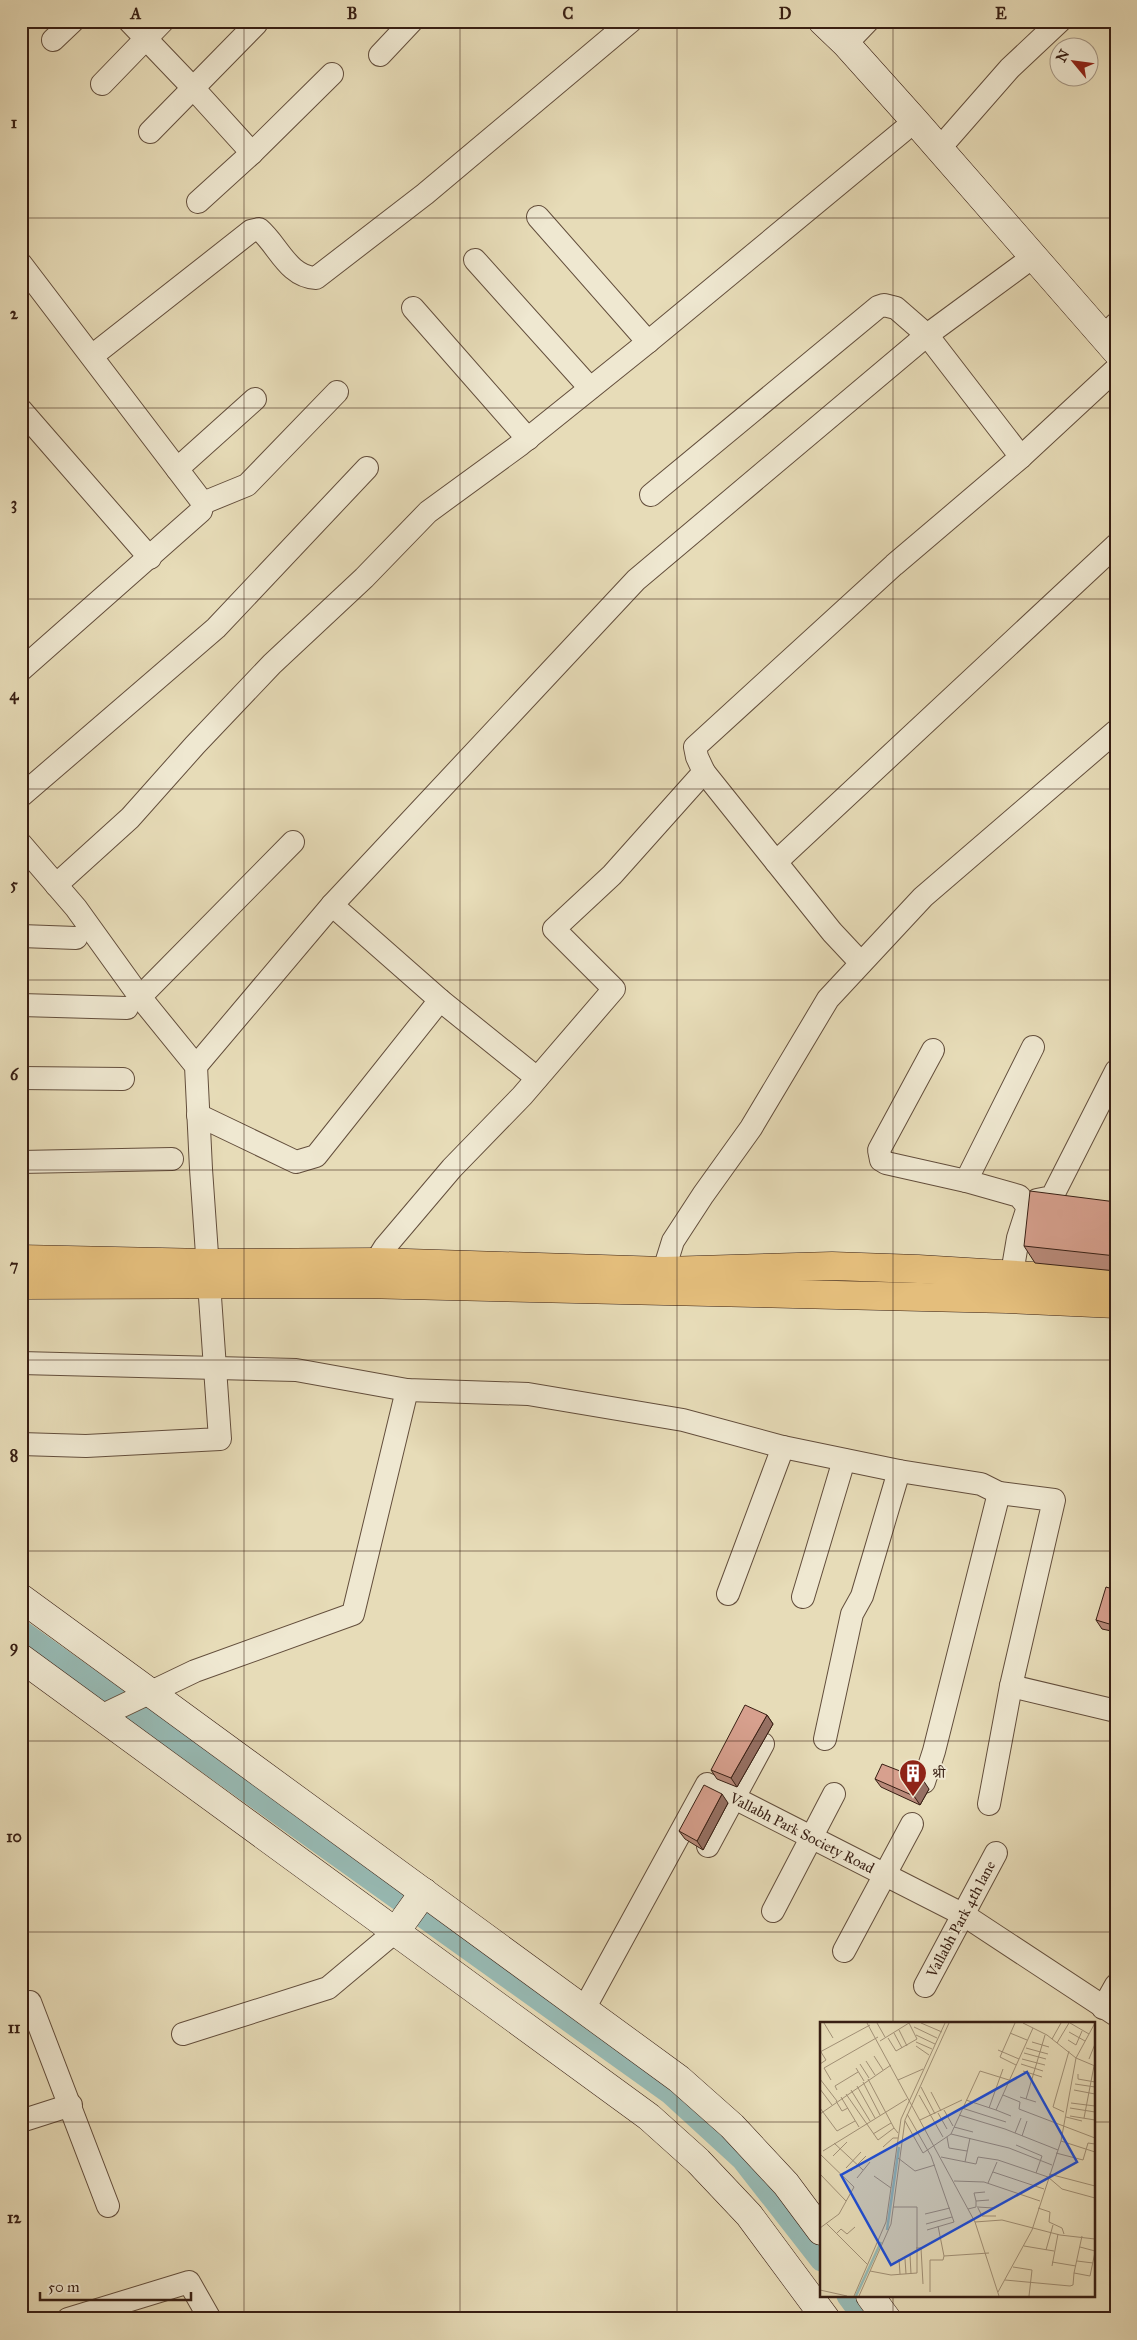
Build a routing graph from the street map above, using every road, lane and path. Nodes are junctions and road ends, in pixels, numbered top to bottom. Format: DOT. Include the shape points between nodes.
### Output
graph roads {
  1 [pos="73,21"];
  2 [pos="129,21"];
  3 [pos="163,21"];
  4 [pos="412,21"];
  5 [pos="631,21"];
  6 [pos="822,21"];
  7 [pos="868,21"];
  8 [pos="1060,21"];
  9 [pos="256,24"];
  10 [pos="146,38"];
  11 [pos="53,40"];
  12 [pos="846,44"];
  13 [pos="380,54"];
  14 [pos="332,74"];
  15 [pos="102,84"];
  16 [pos="194,89"];
  17 [pos="915,121"];
  18 [pos="150,132"];
  19 [pos="939,149"];
  20 [pos="252,153"];
  21 [pos="198,202"];
  22 [pos="538,218"];
  23 [pos="1033,257"];
  24 [pos="475,260"];
  25 [pos="21,264"];
  26 [pos="413,308"];
  27 [pos="927,335"];
  28 [pos="1111,338"];
  29 [pos="648,342"];
  30 [pos="92,356"];
  31 [pos="1116,369"];
  32 [pos="590,388"];
  33 [pos="337,392"];
  34 [pos="255,398"];
  35 [pos="21,410"];
  36 [pos="528,439"];
  37 [pos="1020,457"];
  38 [pos="367,468"];
  39 [pos="177,469"];
  40 [pos="651,494"];
  41 [pos="203,503"];
  42 [pos="1116,545"];
  43 [pos="150,558"];
  44 [pos="21,670"];
  45 [pos="1116,731"];
  46 [pos="704,772"];
  47 [pos="21,796"];
  48 [pos="293,842"];
  49 [pos="21,844"];
  50 [pos="776,862"];
  51 [pos="56,885"];
  52 [pos="332,905"];
  53 [pos="21,936"];
  54 [pos="76,938"];
  55 [pos="861,964"];
  56 [pos="440,1000"];
  57 [pos="134,1003"];
  58 [pos="21,1005"];
  59 [pos="1032,1047"];
  60 [pos="933,1050"];
  61 [pos="196,1066"];
  62 [pos="1116,1071"];
  63 [pos="21,1078"];
  64 [pos="123,1078"];
  65 [pos="537,1078"];
  66 [pos="198,1115"];
  67 [pos="172,1159"];
  68 [pos="21,1162"];
  69 [pos="966,1181"];
  70 [pos="1028,1207"];
  71 [pos="21,1259"];
  72 [pos="208,1273"];
  73 [pos="368,1273"];
  74 [pos="661,1281"];
  75 [pos="1116,1281"];
  76 [pos="21,1285"];
  77 [pos="1009,1287"];
  78 [pos="1116,1304"];
  79 [pos="21,1363"];
  80 [pos="215,1367"];
  81 [pos="407,1390"];
  82 [pos="21,1444"];
  83 [pos="783,1448"];
  84 [pos="844,1460"];
  85 [pos="899,1471"];
  86 [pos="999,1493"];
  87 [pos="728,1594"];
  88 [pos="803,1597"];
  89 [pos="21,1598"];
  90 [pos="21,1658"];
  91 [pos="1011,1686"];
  92 [pos="152,1693"];
  93 [pos="1116,1711"];
  94 [pos="101,1716"];
  95 [pos="825,1739"];
  96 [pos="764,1744"];
  97 [pos="924,1782"];
  98 [pos="834,1794"];
  99 [pos="734,1798"];
  100 [pos="989,1804"];
  101 [pos="912,1824"];
  102 [pos="812,1838"];
  103 [pos="708,1846"];
  104 [pos="996,1853"];
  105 [pos="885,1875"];
  106 [pos="424,1893"];
  107 [pos="773,1911"];
  108 [pos="964,1915"];
  109 [pos="396,1931"];
  110 [pos="844,1951"];
  111 [pos="1116,1985"];
  112 [pos="925,1986"];
  113 [pos="30,2002"];
  114 [pos="584,2010"];
  115 [pos="1109,2011"];
  116 [pos="183,2034"];
  117 [pos="71,2105"];
  118 [pos="21,2121"];
  119 [pos="108,2206"];
  120 [pos="820,2230"];
  121 [pos="871,2298"];
  122 [pos="68,2319"];
  123 [pos="210,2319"];
  124 [pos="826,2319"];
  125 [pos="887,2319"];
  1 -- 11 [label="street"];
  2 -- 10 [label="street"];
  3 -- 10 [label="street"];
  4 -- 13 [label="street"];
  5 -- 30 [label="street" via="432,188 316,278 306,278 297,272 259,229 251,231"];
  6 -- 12 [label="street"];
  7 -- 12 [label="street"];
  8 -- 19 [label="street" via="1010,68"];
  9 -- 16 [label="street"];
  10 -- 15 [label="street"];
  10 -- 16 [label="street"];
  12 -- 17 [label="street"];
  14 -- 20 [label="street"];
  16 -- 18 [label="street"];
  16 -- 20 [label="street"];
  17 -- 19 [label="street"];
  17 -- 29 [label="street"];
  19 -- 23 [label="street"];
  20 -- 21 [label="street"];
  22 -- 29 [label="street"];
  23 -- 27 [label="street"];
  23 -- 28 [label="street"];
  24 -- 32 [label="street"];
  25 -- 30 [label="street"];
  26 -- 36 [label="street"];
  27 -- 37 [label="street"];
  27 -- 40 [label="street" via="896,308 878,307"];
  27 -- 52 [label="street" via="636,580"];
  29 -- 32 [label="street"];
  30 -- 39 [label="street"];
  31 -- 37 [label="street"];
  32 -- 36 [label="street"];
  33 -- 41 [label="street" via="246,485"];
  34 -- 39 [label="street"];
  35 -- 43 [label="street"];
  36 -- 51 [label="street" via="428,512 364,578 272,664 130,818"];
  37 -- 46 [label="street" via="894,565 695,747"];
  38 -- 47 [label="street" via="216,628"];
  39 -- 41 [label="street"];
  41 -- 43 [label="street" via="201,511"];
  42 -- 50 [label="street"];
  43 -- 44 [label="street"];
  45 -- 55 [label="street" via="923,897"];
  46 -- 50 [label="street"];
  46 -- 65 [label="street" via="612,875 554,929 614,989"];
  48 -- 57 [label="street"];
  49 -- 51 [label="street"];
  50 -- 55 [label="street"];
  51 -- 57 [label="street" via="76,908"];
  52 -- 56 [label="street"];
  52 -- 61 [label="street"];
  53 -- 54 [label="street"];
  55 -- 74 [label="street" via="828,999 751,1128 673,1241"];
  56 -- 65 [label="street"];
  56 -- 66 [label="street" via="316,1156 296,1162"];
  57 -- 58 [label="street"];
  57 -- 61 [label="street"];
  59 -- 69 [label="street"];
  60 -- 69 [label="street" via="879,1150 881,1160"];
  61 -- 66 [label="street"];
  62 -- 70 [label="street" via="1061,1198 1037,1200"];
  63 -- 64 [label="street"];
  65 -- 73 [label="street" via="452,1168 385,1247"];
  66 -- 72 [label="street"];
  67 -- 68 [label="street"];
  69 -- 70 [label="street" via="1019,1196"];
  70 -- 77 [label="street" via="1018,1238"];
  71 -- 72 [label="main road"];
  72 -- 73 [label="main road"];
  72 -- 76 [label="main road"];
  72 -- 80 [label="street"];
  73 -- 74 [label="main road"];
  74 -- 77 [label="main road"];
  75 -- 77 [label="main road"];
  77 -- 78 [label="main road"];
  79 -- 80 [label="street"];
  80 -- 81 [label="street" via="296,1370"];
  80 -- 82 [label="street" via="220,1439 86,1446"];
  81 -- 83 [label="street" via="528,1394 682,1420"];
  81 -- 92 [label="street" via="353,1614 194,1671"];
  83 -- 84 [label="street"];
  83 -- 87 [label="street"];
  84 -- 85 [label="street"];
  84 -- 88 [label="street"];
  85 -- 86 [label="street" via="981,1484"];
  85 -- 95 [label="street" via="862,1596 852,1614"];
  86 -- 91 [label="street" via="1054,1500"];
  86 -- 97 [label="street"];
  89 -- 92 [label="street"];
  90 -- 94 [label="street"];
  91 -- 93 [label="street"];
  91 -- 100 [label="street"];
  92 -- 94 [label="street"];
  92 -- 106 [label="street"];
  94 -- 109 [label="street"];
  96 -- 99 [label="street"];
  98 -- 102 [label="street"];
  99 -- 102 [label="street, Vallabh Park Society Road"];
  99 -- 103 [label="street"];
  99 -- 114 [label="street, Vallabh Park Society Road" via="711,1776"];
  101 -- 105 [label="street"];
  102 -- 105 [label="street, Vallabh Park Society Road"];
  102 -- 107 [label="street"];
  104 -- 108 [label="street, Vallabh Park 4th lane"];
  105 -- 108 [label="street, Vallabh Park Society Road"];
  105 -- 110 [label="street"];
  106 -- 109 [label="street"];
  106 -- 114 [label="street"];
  108 -- 112 [label="street, Vallabh Park 4th lane"];
  108 -- 115 [label="street, Vallabh Park Society Road"];
  109 -- 116 [label="street" via="328,1988"];
  109 -- 124 [label="street" via="649,2117 698,2160 749,2216"];
  111 -- 115 [label="street"];
  113 -- 117 [label="street"];
  114 -- 120 [label="street" via="679,2079 732,2126 786,2184"];
  117 -- 118 [label="street"];
  117 -- 119 [label="street"];
  121 -- 125 [label="street"];
  122 -- 123 [label="street" via="189,2282"];
}
